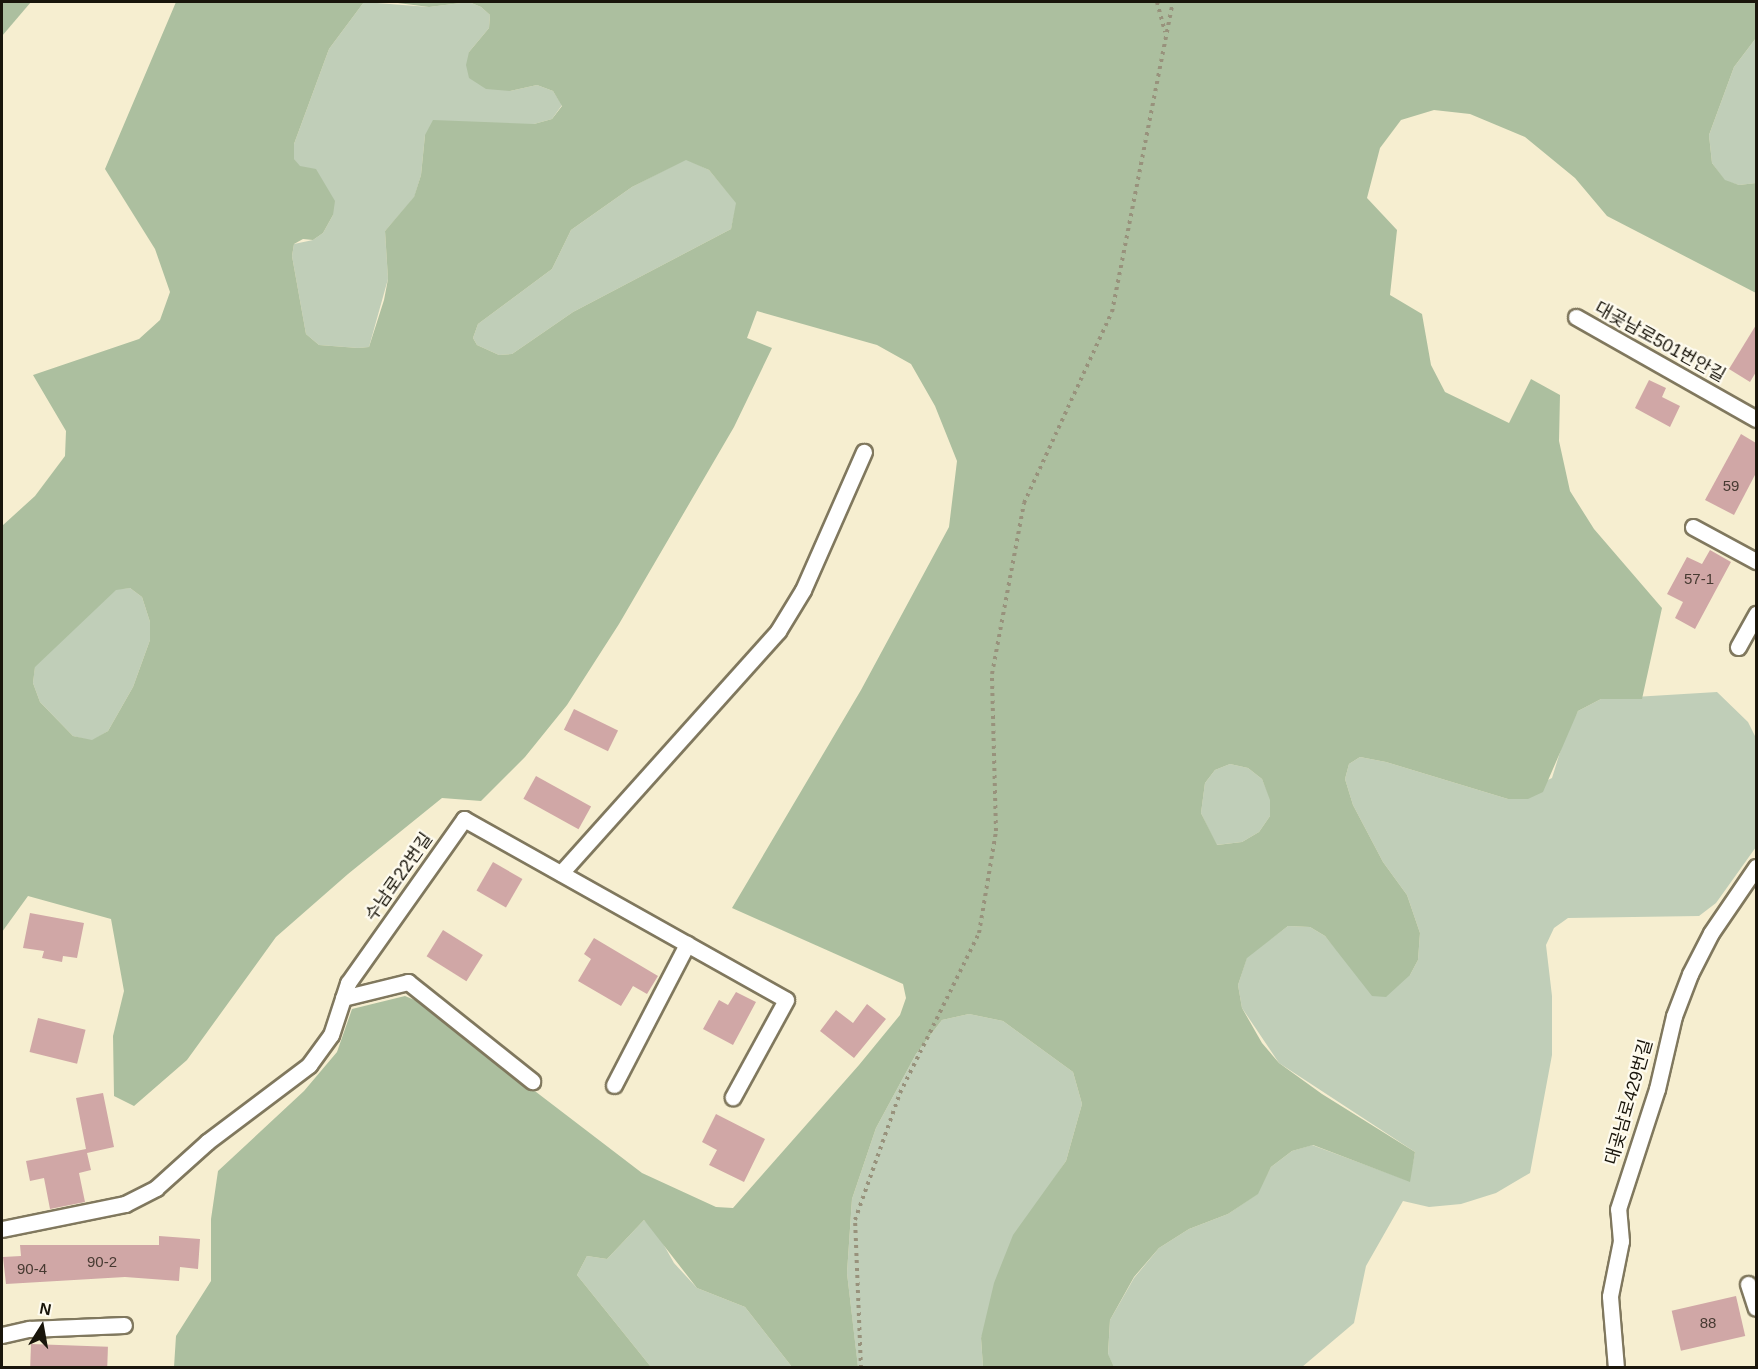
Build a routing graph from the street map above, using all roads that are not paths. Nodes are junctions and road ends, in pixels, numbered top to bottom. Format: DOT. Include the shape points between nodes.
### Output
graph roads {
  1 [pos="1576,318"];
  2 [pos="1756,419"];
  3 [pos="864,452"];
  4 [pos="1693,526"];
  5 [pos="1756,561"];
  6 [pos="1756,614"];
  7 [pos="1738,647"];
  8 [pos="1756,867"];
  9 [pos="561,873"];
  10 [pos="687,944"];
  11 [pos="343,998"];
  12 [pos="532,1081"];
  13 [pos="615,1085"];
  14 [pos="733,1097"];
  15 [pos="2,1228"];
  16 [pos="1748,1284"];
  17 [pos="1756,1308"];
  18 [pos="124,1325"];
  19 [pos="2,1335"];
  20 [pos="1616,1368"];
  1 -- 2 [label="lane, 대곶남로501번안길"];
  3 -- 9 [label="lane" via="803,590 778,630"];
  4 -- 5 [label="lane"];
  6 -- 7 [label="lane"];
  8 -- 20 [label="lane, 대곶남로429번길" via="1711,933 1686,984 1618,1209 1621,1241 1610,1296"];
  9 -- 10 [label="lane, 수남로22번길"];
  9 -- 11 [label="lane, 수남로22번길" via="464,819 348,982"];
  10 -- 13 [label="lane"];
  10 -- 14 [label="lane, 수남로22번길" via="786,1000"];
  11 -- 12 [label="lane" via="408,982"];
  11 -- 15 [label="lane, 수남로22번길" via="331,1035 309,1065 207,1142 156,1188 125,1204"];
  16 -- 17 [label="lane"];
  18 -- 19 [label="lane" via="29,1329"];
}
